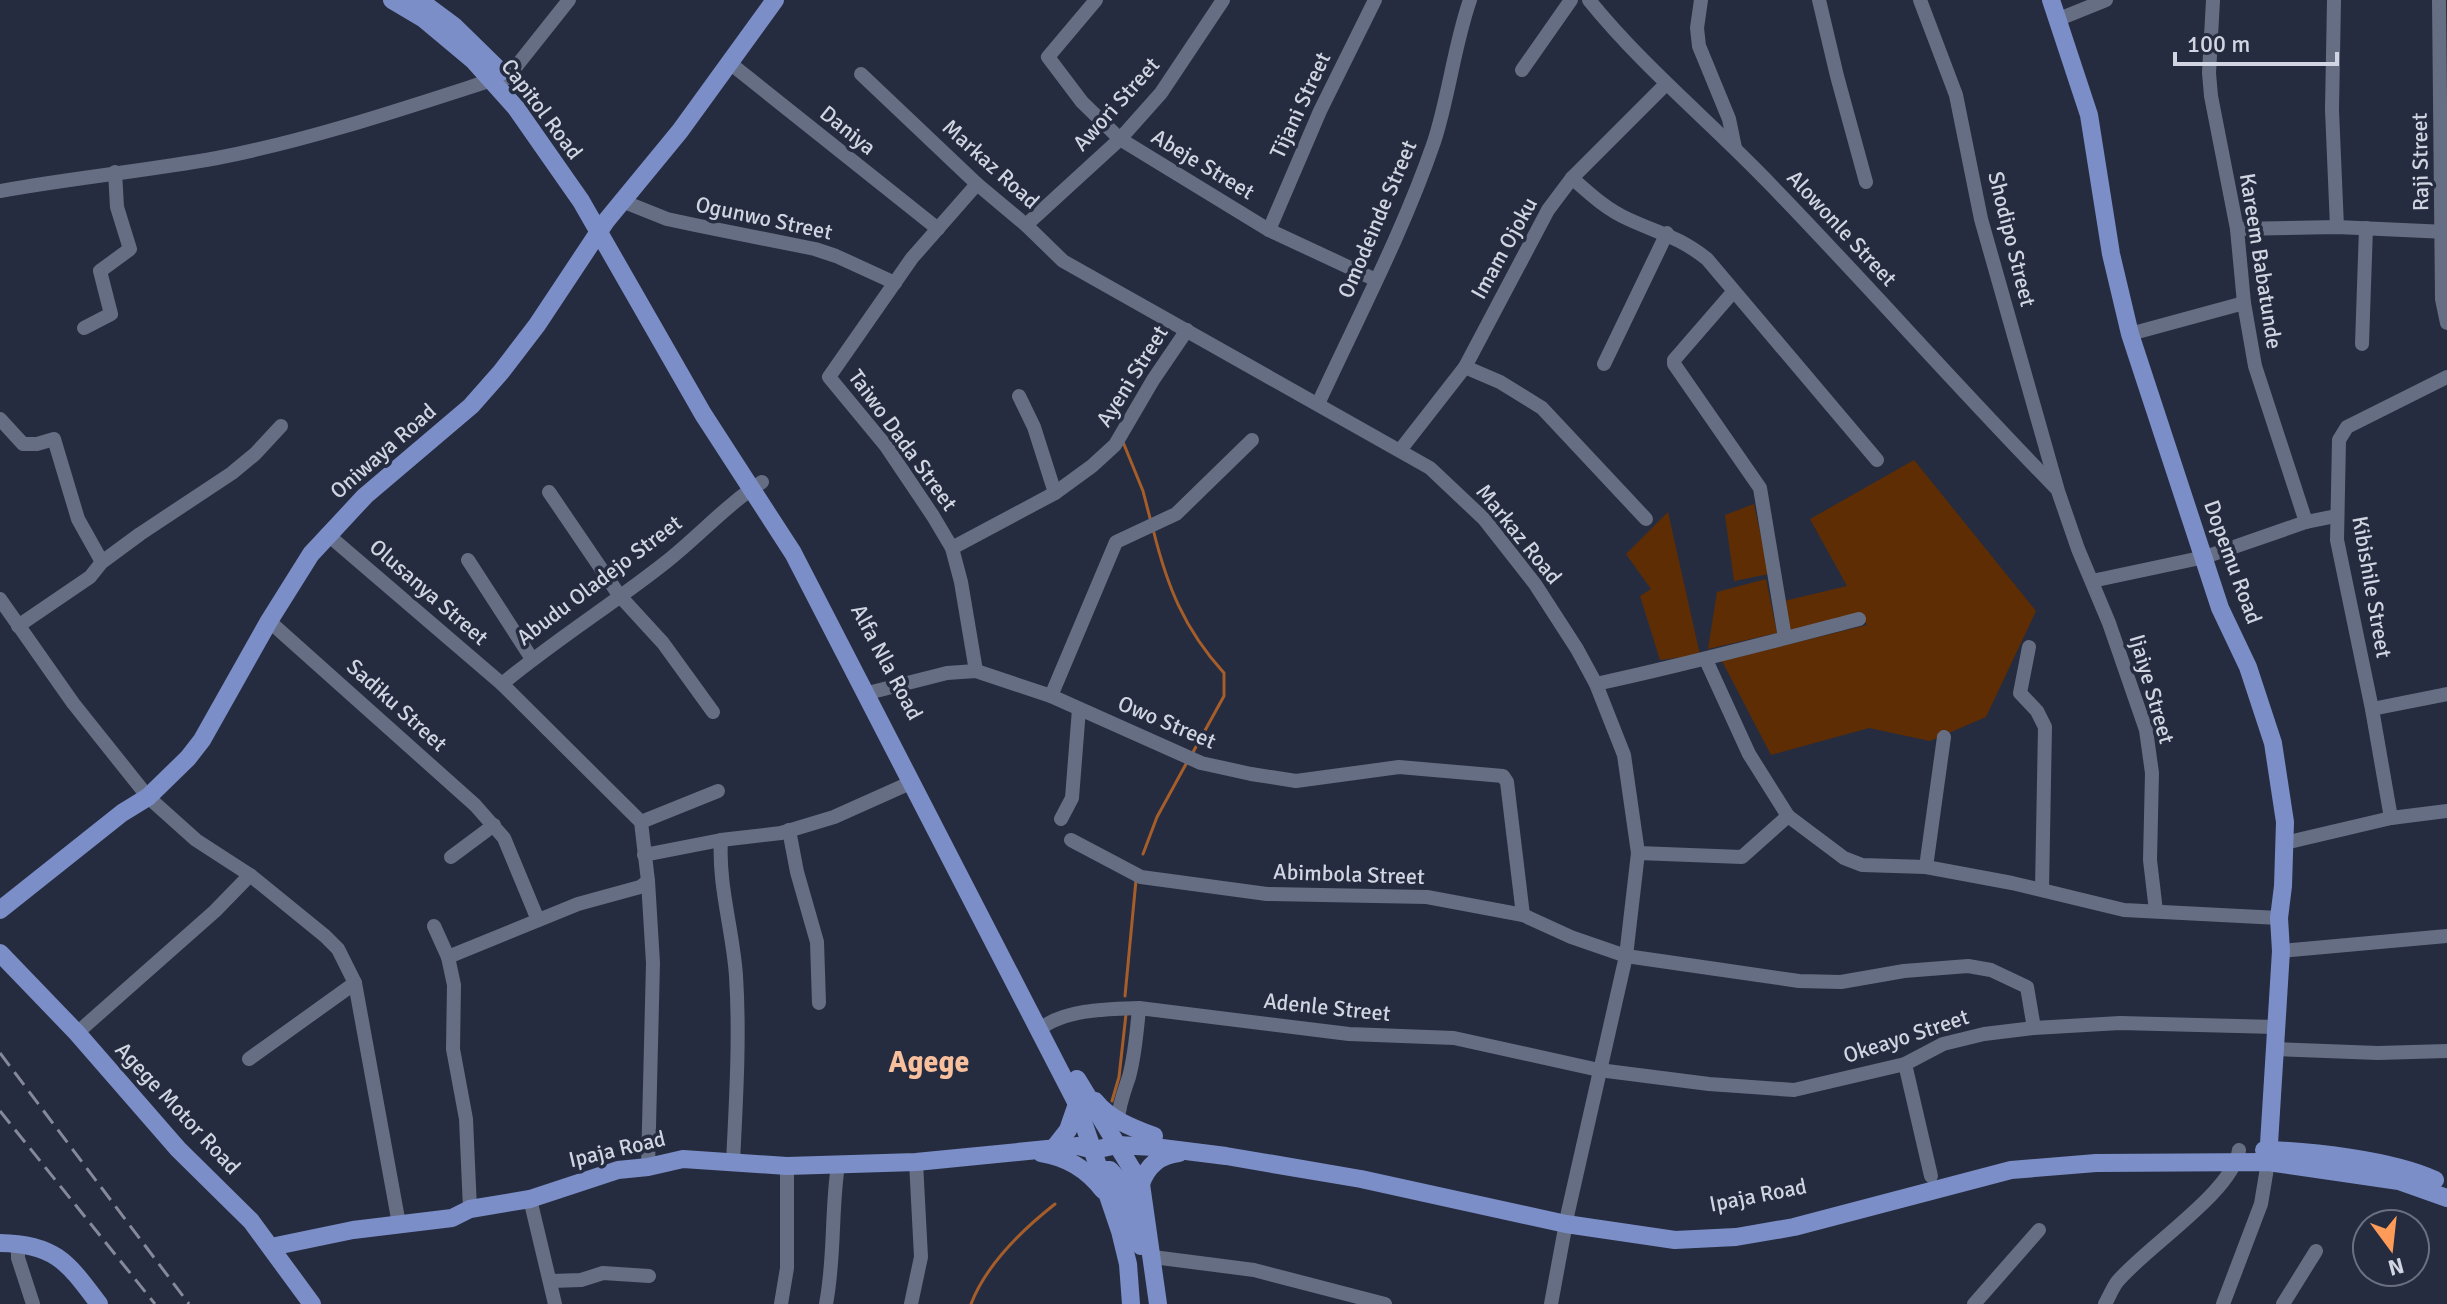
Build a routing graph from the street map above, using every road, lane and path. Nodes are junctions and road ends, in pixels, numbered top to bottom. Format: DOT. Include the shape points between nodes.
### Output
graph roads {
  1 [pos="392,0"];
  2 [pos="419,0"];
  3 [pos="569,0"];
  4 [pos="775,0"];
  5 [pos="1096,0"];
  6 [pos="1223,0"];
  7 [pos="1375,0"];
  8 [pos="1470,0"];
  9 [pos="1571,0"];
  10 [pos="1589,0"];
  11 [pos="1701,0"];
  12 [pos="1819,0"];
  13 [pos="1920,0"];
  14 [pos="2051,0"];
  15 [pos="2106,0"];
  16 [pos="2213,0"];
  17 [pos="2334,0"];
  18 [pos="2441,1"];
  19 [pos="2059,19"];
  20 [pos="731,64"];
  21 [pos="1522,70"];
  22 [pos="861,74"];
  23 [pos="500,79"];
  24 [pos="1666,84"];
  25 [pos="2444,111"];
  26 [pos="1120,139"];
  27 [pos="1735,148"];
  28 [pos="115,172"];
  29 [pos="1572,178"];
  30 [pos="1866,182"];
  31 [pos="977,184"];
  32 [pos="0,191"];
  33 [pos="622,201"];
  34 [pos="1026,225"];
  35 [pos="602,227"];
  36 [pos="2337,227"];
  37 [pos="2366,228"];
  38 [pos="938,229"];
  39 [pos="2237,229"];
  40 [pos="1269,230"];
  41 [pos="2445,232"];
  42 [pos="1667,233"];
  43 [pos="1376,280"];
  44 [pos="895,283"];
  45 [pos="1733,292"];
  46 [pos="2244,303"];
  47 [pos="2447,323"];
  48 [pos="84,328"];
  49 [pos="1187,330"];
  50 [pos="2130,334"];
  51 [pos="2362,344"];
  52 [pos="1604,364"];
  53 [pos="1465,367"];
  54 [pos="2447,377"];
  55 [pos="1019,396"];
  56 [pos="1318,404"];
  57 [pos="0,419"];
  58 [pos="281,426"];
  59 [pos="1252,440"];
  60 [pos="1401,449"];
  61 [pos="1877,460"];
  62 [pos="758,485"];
  63 [pos="2058,491"];
  64 [pos="549,492"];
  65 [pos="1055,493"];
  66 [pos="2336,516"];
  67 [pos="1646,519"];
  68 [pos="2306,522"];
  69 [pos="327,534"];
  70 [pos="952,548"];
  71 [pos="2205,557"];
  72 [pos="468,560"];
  73 [pos="102,562"];
  74 [pos="2092,581"];
  75 [pos="619,595"];
  76 [pos="0,599"];
  77 [pos="1859,619"];
  78 [pos="269,621"];
  79 [pos="18,626"];
  80 [pos="1785,638"];
  81 [pos="2029,647"];
  82 [pos="532,659"];
  83 [pos="1706,660"];
  84 [pos="976,671"];
  85 [pos="502,684"];
  86 [pos="1596,684"];
  87 [pos="869,692"];
  88 [pos="2447,694"];
  89 [pos="1051,696"];
  90 [pos="1079,709"];
  91 [pos="2372,709"];
  92 [pos="713,712"];
  93 [pos="1944,737"];
  94 [pos="910,783"];
  95 [pos="718,791"];
  96 [pos="148,797"];
  97 [pos="2447,811"];
  98 [pos="1788,816"];
  99 [pos="2391,818"];
  100 [pos="1061,819"];
  101 [pos="641,822"];
  102 [pos="494,825"];
  103 [pos="789,830"];
  104 [pos="721,840"];
  105 [pos="1071,840"];
  106 [pos="2285,843"];
  107 [pos="1638,853"];
  108 [pos="644,855"];
  109 [pos="451,857"];
  110 [pos="1926,867"];
  111 [pos="250,875"];
  112 [pos="648,881"];
  113 [pos="2042,889"];
  114 [pos="0,910"];
  115 [pos="2156,911"];
  116 [pos="1523,915"];
  117 [pos="2279,918"];
  118 [pos="538,920"];
  119 [pos="434,926"];
  120 [pos="2447,936"];
  121 [pos="2281,951"];
  122 [pos="0,953"];
  123 [pos="1626,956"];
  124 [pos="448,957"];
  125 [pos="355,983"];
  126 [pos="819,1003"];
  127 [pos="1139,1008"];
  128 [pos="1045,1025"];
  129 [pos="2276,1027"];
  130 [pos="2034,1028"];
  131 [pos="77,1033"];
  132 [pos="2276,1049"];
  133 [pos="2447,1051"];
  134 [pos="249,1059"];
  135 [pos="1905,1064"];
  136 [pos="1599,1070"];
  137 [pos="1077,1104"];
  138 [pos="1115,1133"];
  139 [pos="1087,1145"];
  140 [pos="1054,1148"];
  141 [pos="1026,1151"];
  142 [pos="1197,1152"];
  143 [pos="2238,1156"];
  144 [pos="2269,1156"];
  145 [pos="733,1162"];
  146 [pos="916,1162"];
  147 [pos="838,1165"];
  148 [pos="787,1166"];
  149 [pos="648,1167"];
  150 [pos="1100,1170"];
  151 [pos="1931,1176"];
  152 [pos="1141,1184"];
  153 [pos="2447,1186"];
  154 [pos="2447,1198"];
  155 [pos="530,1199"];
  156 [pos="1111,1201"];
  157 [pos="470,1209"];
  158 [pos="1567,1218"];
  159 [pos="399,1224"];
  160 [pos="2039,1230"];
  161 [pos="1736,1233"];
  162 [pos="9,1243"];
  163 [pos="271,1247"];
  164 [pos="2316,1251"];
  165 [pos="1153,1257"];
  166 [pos="649,1276"];
  167 [pos="551,1281"];
  168 [pos="2228,1303"];
  169 [pos="33,1304"];
  170 [pos="99,1304"];
  171 [pos="312,1304"];
  172 [pos="555,1304"];
  173 [pos="781,1304"];
  174 [pos="826,1304"];
  175 [pos="911,1304"];
  176 [pos="1131,1304"];
  177 [pos="1149,1304"];
  178 [pos="1158,1304"];
  179 [pos="1385,1304"];
  180 [pos="1551,1304"];
  181 [pos="1974,1304"];
  182 [pos="2105,1304"];
  183 [pos="2283,1304"];
  1 -- 23 [label="main road, Capitol Road"];
  2 -- 23 [label="main road, Capitol Road" via="473,43"];
  3 -- 23 [label="street"];
  4 -- 20 [label="main road, Oniwaya Road"];
  5 -- 26 [label="street, Abeje Street" via="1048,57 1082,102"];
  6 -- 26 [label="street, Awori Street" via="1161,93"];
  7 -- 40 [label="street, Tijani Street"];
  8 -- 43 [label="street, Omodeinde Street" via="1432,149"];
  9 -- 21 [label="street"];
  10 -- 24 [label="street, Alowonle Street"];
  11 -- 27 [label="street" via="1699,46"];
  12 -- 30 [label="street"];
  13 -- 63 [label="street, Shodipo Street" via="1956,95 1981,219"];
  14 -- 19 [label="main road, Dopemu Road"];
  15 -- 19 [label="street"];
  16 -- 39 [label="street, Kareem Babatunde" via="2211,96"];
  17 -- 36 [label="street"];
  18 -- 25 [label="street, Raji Street"];
  19 -- 50 [label="main road, Dopemu Road" via="2089,115"];
  20 -- 33 [label="main road, Oniwaya Road"];
  20 -- 38 [label="street, Daniya"];
  22 -- 31 [label="street, Markaz Road"];
  23 -- 28 [label="street" via="261,148"];
  23 -- 35 [label="main road, Capitol Road" via="567,161"];
  24 -- 27 [label="street, Alowonle Street"];
  24 -- 29 [label="street, Imam Ojoku"];
  25 -- 41 [label="street, Raji Street"];
  26 -- 34 [label="street, Awori Street"];
  26 -- 40 [label="street, Abeje Street"];
  27 -- 63 [label="street, Alowonle Street"];
  28 -- 32 [label="street"];
  28 -- 48 [label="street" via="117,207 130,249 100,271 111,314"];
  29 -- 42 [label="street" via="1601,204"];
  29 -- 53 [label="street, Imam Ojoku" via="1525,250"];
  31 -- 34 [label="street, Markaz Road"];
  31 -- 38 [label="street, Taiwo Dada Street"];
  33 -- 35 [label="main road, Oniwaya Road"];
  33 -- 44 [label="street, Ogunwo Street" via="681,222 815,249"];
  34 -- 49 [label="street, Markaz Road" via="1085,276"];
  35 -- 62 [label="main road, Alfa Nla Road"];
  35 -- 69 [label="main road, Oniwaya Road" via="537,325 471,406"];
  36 -- 37 [label="street"];
  36 -- 39 [label="street"];
  37 -- 41 [label="street"];
  37 -- 51 [label="street"];
  38 -- 44 [label="street, Taiwo Dada Street"];
  39 -- 46 [label="street, Kareem Babatunde"];
  40 -- 43 [label="street, Abeje Street"];
  41 -- 47 [label="street, Raji Street" via="2442,299"];
  42 -- 45 [label="street" via="1707,259"];
  42 -- 52 [label="street"];
  43 -- 56 [label="street, Omodeinde Street"];
  44 -- 70 [label="street, Taiwo Dada Street" via="829,377 886,446"];
  45 -- 61 [label="street"];
  45 -- 80 [label="street" via="1674,364 1760,488"];
  46 -- 50 [label="street"];
  46 -- 68 [label="street, Kareem Babatunde" via="2255,366"];
  49 -- 56 [label="street, Markaz Road"];
  49 -- 65 [label="street, Ayeni Street" via="1115,445"];
  50 -- 71 [label="main road, Dopemu Road"];
  53 -- 60 [label="street, Imam Ojoku"];
  53 -- 67 [label="street" via="1542,408"];
  54 -- 66 [label="street, Kibishile Street" via="2343,432"];
  55 -- 65 [label="street"];
  56 -- 60 [label="street, Markaz Road"];
  57 -- 73 [label="street" via="23,444 54,439 78,519"];
  58 -- 73 [label="street" via="232,473"];
  59 -- 89 [label="street" via="1176,514 1116,542"];
  60 -- 86 [label="street, Markaz Road" via="1430,468 1484,519 1535,584"];
  62 -- 75 [label="street, Abudu Oladejo Street"];
  62 -- 87 [label="main road, Alfa Nla Road"];
  63 -- 74 [label="street, Ijaiye Street"];
  64 -- 75 [label="street"];
  65 -- 70 [label="street, Ayeni Street"];
  66 -- 68 [label="street"];
  66 -- 91 [label="street, Kibishile Street"];
  68 -- 71 [label="street"];
  69 -- 78 [label="main road, Oniwaya Road"];
  69 -- 85 [label="street, Olusanya Street"];
  70 -- 84 [label="street, Taiwo Dada Street"];
  71 -- 74 [label="street"];
  71 -- 106 [label="main road, Dopemu Road" via="2273,743"];
  72 -- 82 [label="street"];
  73 -- 79 [label="street" via="90,577"];
  74 -- 115 [label="street, Ijaiye Street" via="2146,730"];
  75 -- 82 [label="street, Abudu Oladejo Street"];
  75 -- 92 [label="street" via="663,643"];
  76 -- 79 [label="street"];
  77 -- 80 [label="street"];
  78 -- 96 [label="main road, Oniwaya Road" via="202,740"];
  78 -- 102 [label="street, Sadiku Street"];
  79 -- 96 [label="street"];
  80 -- 83 [label="street"];
  81 -- 113 [label="street" via="2020,693 2045,727"];
  82 -- 85 [label="street, Abudu Oladejo Street"];
  83 -- 86 [label="street"];
  83 -- 98 [label="street" via="1749,754"];
  84 -- 87 [label="street, Owo Street"];
  84 -- 89 [label="street, Owo Street"];
  85 -- 101 [label="street, Olusanya Street"];
  86 -- 107 [label="street, Markaz Road" via="1624,755"];
  87 -- 94 [label="main road, Alfa Nla Road"];
  87 -- 128 [label="main road, Alfa Nla Road"];
  88 -- 91 [label="street"];
  89 -- 90 [label="street, Owo Street"];
  90 -- 100 [label="street" via="1072,798"];
  90 -- 116 [label="street, Owo Street" via="1201,763 1296,781 1399,767 1503,776"];
  91 -- 99 [label="street, Kibishile Street"];
  93 -- 110 [label="street"];
  94 -- 103 [label="street" via="834,817"];
  94 -- 128 [label="main road, Alfa Nla Road"];
  95 -- 101 [label="street"];
  96 -- 111 [label="street" via="196,840"];
  96 -- 114 [label="main road, Oniwaya Road"];
  97 -- 99 [label="street"];
  98 -- 107 [label="street" via="1742,857"];
  98 -- 110 [label="street" via="1844,858 1862,865"];
  99 -- 106 [label="street"];
  101 -- 108 [label="street"];
  102 -- 109 [label="street"];
  102 -- 118 [label="street, Sadiku Street"];
  103 -- 104 [label="street"];
  103 -- 126 [label="street" via="817,942"];
  104 -- 108 [label="street"];
  104 -- 145 [label="street" via="736,976"];
  105 -- 116 [label="street, Abimbola Street" via="1141,877 1267,894 1427,897"];
  106 -- 117 [label="main road, Dopemu Road"];
  107 -- 123 [label="street, Markaz Road"];
  108 -- 112 [label="street"];
  110 -- 113 [label="street"];
  111 -- 125 [label="street" via="338,949"];
  111 -- 131 [label="street"];
  112 -- 118 [label="street"];
  112 -- 149 [label="street" via="653,963"];
  113 -- 115 [label="street" via="2124,910"];
  115 -- 117 [label="street"];
  116 -- 123 [label="street, Abimbola Street"];
  117 -- 121 [label="main road, Dopemu Road"];
  118 -- 124 [label="street"];
  119 -- 124 [label="street"];
  120 -- 121 [label="street"];
  121 -- 129 [label="main road, Dopemu Road"];
  122 -- 131 [label="main road, Agege Motor Road"];
  123 -- 130 [label="street, Abimbola Street" via="1799,981 1841,982 1941,966 1991,970 2027,987"];
  123 -- 136 [label="street, Markaz Road"];
  124 -- 157 [label="street"];
  125 -- 134 [label="street"];
  125 -- 159 [label="street"];
  127 -- 128 [label="street, Adenle Street" via="1109,1009"];
  127 -- 136 [label="street, Adenle Street" via="1349,1034 1454,1038"];
  127 -- 138 [label="street"];
  128 -- 137 [label="main road, Alfa Nla Road"];
  128 -- 138 [label="main road, Alfa Nla Road"];
  129 -- 130 [label="street, Okeayo Street" via="2120,1023"];
  129 -- 132 [label="main road, Dopemu Road"];
  130 -- 135 [label="street, Okeayo Street" via="1943,1044"];
  131 -- 163 [label="main road, Agege Motor Road"];
  132 -- 133 [label="street"];
  132 -- 144 [label="main road, Dopemu Road"];
  135 -- 136 [label="street, Okeayo Street" via="1794,1090"];
  135 -- 151 [label="street"];
  136 -- 158 [label="street, Markaz Road"];
  137 -- 139 [label="main road, Alfa Nla Road"];
  137 -- 140 [label="main road" via="1068,1130"];
  138 -- 139 [label="main road, Ipaja Road"];
  138 -- 142 [label="main road, Ipaja Road"];
  138 -- 152 [label="main road, Alfa Nla Road"];
  138 -- 158 [label="main road, Ipaja Road" via="1348,1168"];
  139 -- 140 [label="main road, Ipaja Road"];
  139 -- 150 [label="main road, Alfa Nla Road"];
  140 -- 141 [label="main road, Ipaja Road"];
  141 -- 146 [label="main road, Ipaja Road"];
  141 -- 156 [label="main road" via="1057,1156 1084,1169"];
  142 -- 152 [label="main road" via="1162,1156"];
  142 -- 158 [label="main road, Ipaja Road"];
  143 -- 144 [label="main road, Ipaja Road"];
  143 -- 151 [label="main road, Ipaja Road" via="2096,1151 2009,1159"];
  143 -- 161 [label="main road, Ipaja Road" via="2011,1170 1794,1227"];
  143 -- 182 [label="street" via="2210,1196 2116,1284"];
  144 -- 153 [label="main road, Ipaja Road" via="2361,1160 2409,1170"];
  144 -- 154 [label="main road, Ipaja Road" via="2399,1181"];
  144 -- 168 [label="street" via="2261,1204"];
  145 -- 148 [label="main road, Ipaja Road"];
  145 -- 149 [label="main road, Ipaja Road" via="683,1159"];
  146 -- 147 [label="main road, Ipaja Road"];
  146 -- 175 [label="street" via="921,1257"];
  147 -- 148 [label="main road, Ipaja Road"];
  147 -- 174 [label="street"];
  148 -- 173 [label="street" via="787,1268"];
  149 -- 155 [label="main road, Ipaja Road" via="618,1170"];
  150 -- 156 [label="main road, Alfa Nla Road"];
  150 -- 177 [label="main road" via="1116,1175 1126,1194 1141,1245"];
  151 -- 161 [label="main road, Ipaja Road"];
  152 -- 165 [label="main road"];
  155 -- 157 [label="main road, Ipaja Road"];
  155 -- 167 [label="street"];
  156 -- 176 [label="main road, Alfa Nla Road" via="1128,1264"];
  157 -- 159 [label="main road, Ipaja Road" via="452,1218"];
  158 -- 161 [label="main road, Ipaja Road" via="1675,1240"];
  158 -- 180 [label="street, Markaz Road"];
  159 -- 163 [label="main road, Ipaja Road"];
  160 -- 181 [label="street"];
  162 -- 169 [label="street"];
  162 -- 170 [label="main road" via="61,1257"];
  163 -- 171 [label="main road, Agege Motor Road"];
  164 -- 183 [label="street"];
  165 -- 178 [label="main road"];
  165 -- 179 [label="street" via="1254,1270"];
  166 -- 167 [label="street" via="603,1273"];
  167 -- 172 [label="street"];
}
